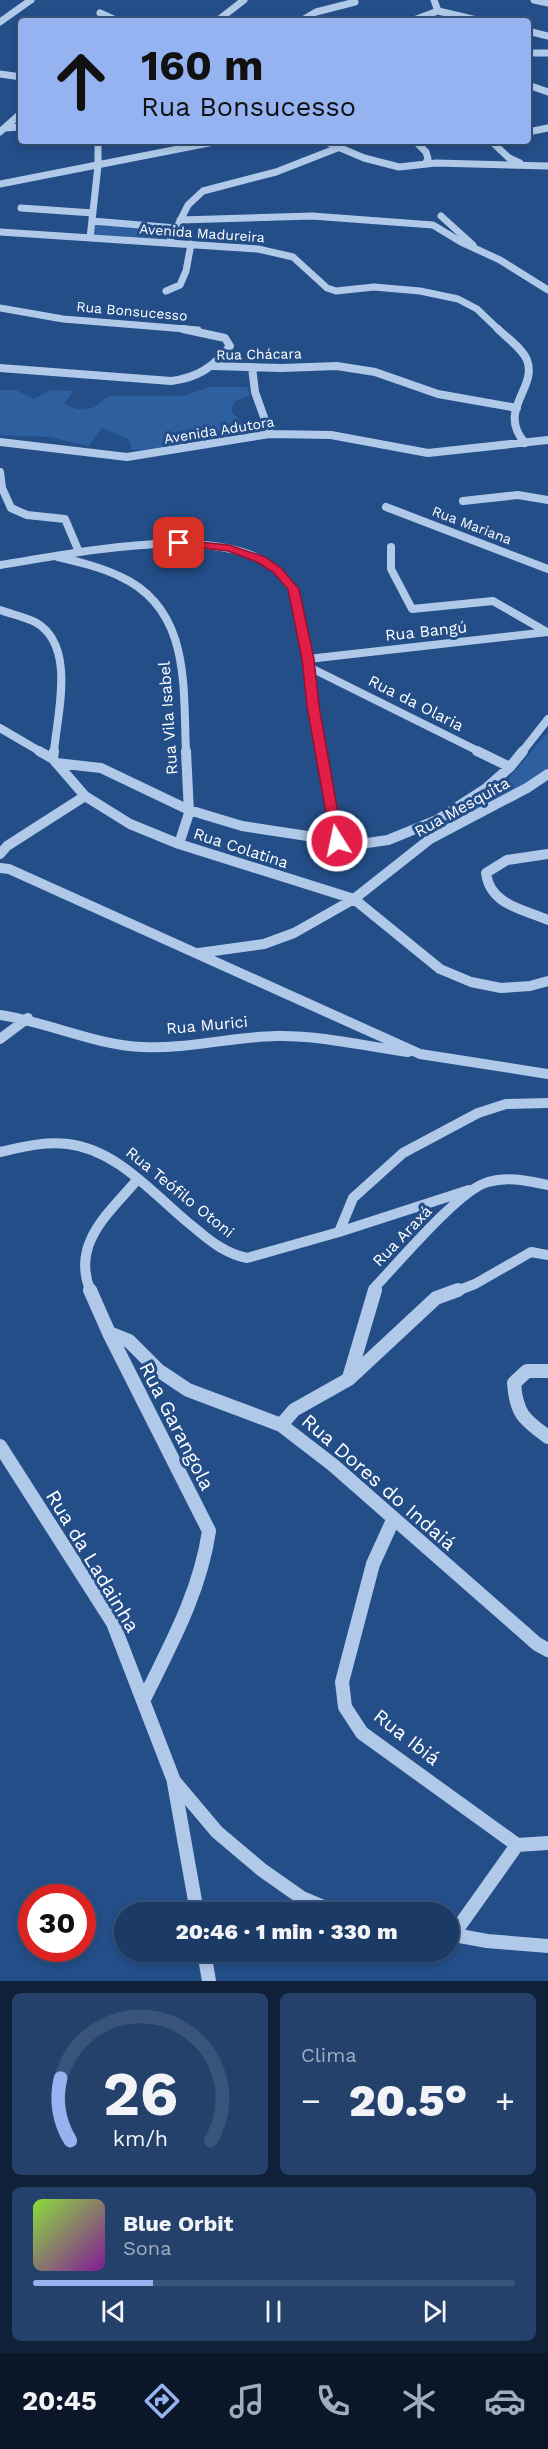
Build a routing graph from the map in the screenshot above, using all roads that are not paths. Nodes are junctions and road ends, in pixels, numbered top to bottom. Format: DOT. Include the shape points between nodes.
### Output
graph roads {
  1 [pos="31,0"];
  2 [pos="244,0"];
  3 [pos="434,0"];
  4 [pos="534,0"];
  5 [pos="355,2"];
  6 [pos="548,3"];
  7 [pos="438,12"];
  8 [pos="100,13"];
  9 [pos="111,18"];
  10 [pos="221,18"];
  11 [pos="306,18"];
  12 [pos="420,18"];
  13 [pos="467,18"];
  14 [pos="0,21"];
  15 [pos="531,32"];
  16 [pos="548,36"];
  17 [pos="531,53"];
  18 [pos="548,53"];
  19 [pos="0,74"];
  20 [pos="18,77"];
  21 [pos="531,86"];
  22 [pos="548,92"];
  23 [pos="18,116"];
  24 [pos="18,128"];
  25 [pos="548,128"];
  26 [pos="3,130"];
  27 [pos="531,131"];
  28 [pos="98,144"];
  29 [pos="204,144"];
  30 [pos="332,144"];
  31 [pos="418,144"];
  32 [pos="494,144"];
  33 [pos="340,147"];
  34 [pos="425,164"];
  35 [pos="525,165"];
  36 [pos="98,166"];
  37 [pos="548,166"];
  38 [pos="0,184"];
  39 [pos="21,208"];
  40 [pos="93,213"];
  41 [pos="441,216"];
  42 [pos="92,221"];
  43 [pos="178,224"];
  44 [pos="0,232"];
  45 [pos="90,238"];
  46 [pos="169,243"];
  47 [pos="191,244"];
  48 [pos="475,248"];
  49 [pos="548,290"];
  50 [pos="166,291"];
  51 [pos="0,308"];
  52 [pos="213,366"];
  53 [pos="0,368"];
  54 [pos="252,368"];
  55 [pos="517,408"];
  56 [pos="270,434"];
  57 [pos="548,440"];
  58 [pos="0,442"];
  59 [pos="525,443"];
  60 [pos="0,472"];
  61 [pos="548,500"];
  62 [pos="463,501"];
  63 [pos="386,507"];
  64 [pos="391,547"];
  65 [pos="79,552"];
  66 [pos="52,556"];
  67 [pos="0,565"];
  68 [pos="548,569"];
  69 [pos="0,610"];
  70 [pos="548,632"];
  71 [pos="308,663"];
  72 [pos="548,719"];
  73 [pos="0,728"];
  74 [pos="54,761"];
  75 [pos="510,767"];
  76 [pos="548,774"];
  77 [pos="85,796"];
  78 [pos="189,810"];
  79 [pos="337,841"];
  80 [pos="178,844"];
  81 [pos="2,850"];
  82 [pos="548,854"];
  83 [pos="0,858"];
  84 [pos="4,869"];
  85 [pos="354,899"];
  86 [pos="548,920"];
  87 [pos="199,954"];
  88 [pos="548,981"];
  89 [pos="0,1015"];
  90 [pos="28,1018"];
  91 [pos="0,1039"];
  92 [pos="420,1054"];
  93 [pos="548,1074"];
  94 [pos="548,1103"];
  95 [pos="0,1152"];
  96 [pos="137,1180"];
  97 [pos="548,1185"];
  98 [pos="469,1190"];
  99 [pos="339,1232"];
  100 [pos="548,1256"];
  101 [pos="109,1333"];
  102 [pos="548,1371"];
  103 [pos="349,1379"];
  104 [pos="281,1425"];
  105 [pos="548,1437"];
  106 [pos="0,1446"];
  107 [pos="393,1520"];
  108 [pos="548,1650"];
  109 [pos="144,1699"];
  110 [pos="174,1780"];
  111 [pos="548,1843"];
  112 [pos="517,1845"];
  113 [pos="195,1902"];
  114 [pos="311,1902"];
  115 [pos="459,1924"];
  116 [pos="459,1936"];
  117 [pos="548,1946"];
  118 [pos="206,1962"];
  119 [pos="209,1981"];
  1 -- 14 [label="street"];
  2 -- 10 [label="street"];
  3 -- 7 [label="street"];
  4 -- 6 [label="street"];
  5 -- 11 [label="street"];
  7 -- 12 [label="street"];
  7 -- 13 [label="street"];
  8 -- 9 [label="street"];
  15 -- 16 [label="street"];
  17 -- 18 [label="street"];
  19 -- 20 [label="street"];
  21 -- 22 [label="street"];
  23 -- 26 [label="street"];
  24 -- 26 [label="street"];
  25 -- 27 [label="street"];
  28 -- 36 [label="street"];
  29 -- 36 [label="street"];
  30 -- 33 [label="street"];
  31 -- 34 [label="street" via="426,152"];
  32 -- 35 [label="street" via="509,158"];
  33 -- 34 [label="street" via="399,167"];
  33 -- 43 [label="street" via="300,165 198,194"];
  34 -- 35 [label="street"];
  35 -- 37 [label="street"];
  36 -- 38 [label="street"];
  36 -- 40 [label="street"];
  39 -- 40 [label="street"];
  40 -- 42 [label="street"];
  41 -- 48 [label="street"];
  42 -- 43 [label="street"];
  42 -- 45 [label="street"];
  43 -- 46 [label="street"];
  43 -- 48 [label="street" via="312,216 365,219 434,225"];
  44 -- 45 [label="street, Avenida Madureira"];
  45 -- 46 [label="street, Avenida Madureira"];
  46 -- 47 [label="street, Avenida Madureira"];
  47 -- 50 [label="street" via="180,285"];
  47 -- 55 [label="street, Avenida Madureira" via="278,252 293,257 319,283 336,291 393,288 458,299 477,309 527,360 528,371"];
  48 -- 49 [label="street"];
  51 -- 52 [label="street, Rua Bonsucesso" via="63,319 213,334 227,339 230,346"];
  52 -- 53 [label="street, Rua Chácara" via="199,376 171,381"];
  52 -- 54 [label="street, Rua Chácara"];
  54 -- 55 [label="street, Rua Chácara" via="337,366 366,370 438,394"];
  54 -- 56 [label="street" via="255,392"];
  55 -- 59 [label="street, Avenida Madureira" via="514,427"];
  56 -- 58 [label="street, Avenida Adutora" via="127,457"];
  56 -- 59 [label="street, Avenida Adutora" via="331,435 428,453"];
  57 -- 59 [label="street, Avenida Adutora"];
  60 -- 65 [label="street" via="1,494 6,504 18,514 65,519"];
  61 -- 62 [label="street" via="522,496"];
  63 -- 68 [label="street, Rua Mariana"];
  64 -- 70 [label="street" via="391,569 412,609 493,600"];
  65 -- 66 [label="street"];
  65 -- 71 [label="street" via="179,543 229,548 261,560 277,570 293,589"];
  66 -- 67 [label="street"];
  66 -- 78 [label="street, Rua Vila Isabel" via="128,578 155,601 168,622 182,671"];
  69 -- 74 [label="street" via="35,622 57,646 62,663"];
  70 -- 71 [label="street, Rua Bangú"];
  71 -- 75 [label="street, Rua da Olaria"];
  71 -- 79 [label="street"];
  72 -- 75 [label="street"];
  73 -- 74 [label="street"];
  74 -- 77 [label="street, Rua Colatina"];
  74 -- 78 [label="street" via="101,768"];
  75 -- 79 [label="street" via="485,789 437,820 388,840 360,844"];
  76 -- 85 [label="street, Rua Mesquita" via="430,839"];
  77 -- 80 [label="street, Rua Colatina" via="130,824"];
  77 -- 81 [label="street"];
  78 -- 79 [label="street" via="242,826"];
  78 -- 80 [label="street, Rua Vila Isabel"];
  80 -- 85 [label="street, Rua Colatina"];
  82 -- 86 [label="street" via="496,862 486,873 486,886 494,898"];
  83 -- 84 [label="street"];
  84 -- 87 [label="street"];
  85 -- 87 [label="street, Rua Mesquita" via="294,933 264,944"];
  85 -- 88 [label="street, Rua Colatina" via="440,969 471,982 501,988"];
  87 -- 92 [label="street"];
  89 -- 90 [label="street, Rua Murici"];
  90 -- 91 [label="street"];
  90 -- 92 [label="street, Rua Murici" via="122,1045 145,1047 276,1036"];
  92 -- 93 [label="street"];
  94 -- 99 [label="street" via="506,1104 478,1113 403,1153 353,1198"];
  95 -- 96 [label="street, Rua Teófilo Otoni" via="49,1142 87,1146 106,1154"];
  96 -- 99 [label="street, Rua Teófilo Otoni" via="188,1224 234,1256 265,1254"];
  96 -- 101 [label="street, Rua Garangola" via="94,1230 84,1255 86,1281"];
  97 -- 98 [label="street, Rua Teófilo Otoni" via="512,1179 484,1180"];
  98 -- 99 [label="street, Rua Teófilo Otoni"];
  98 -- 103 [label="street, Rua Araxá" via="376,1286"];
  100 -- 103 [label="street" via="531,1252 475,1284 436,1298"];
  101 -- 104 [label="street, Rua Dores do Indaiá" via="129,1341 158,1370 188,1390"];
  101 -- 109 [label="street, Rua Garangola" via="209,1532 197,1587"];
  102 -- 105 [label="street" via="527,1371 514,1383 515,1406 527,1422"];
  103 -- 104 [label="street" via="294,1410"];
  104 -- 107 [label="street, Rua Dores do Indaiá" via="333,1465"];
  106 -- 109 [label="street, Rua da Ladainha" via="112,1623"];
  107 -- 108 [label="street, Rua Dores do Indaiá"];
  107 -- 112 [label="street, Rua Ibiá" via="373,1564 344,1671 345,1707 362,1733"];
  109 -- 110 [label="street, Rua da Ladainha"];
  110 -- 113 [label="street"];
  110 -- 114 [label="street" via="217,1832 262,1870"];
  111 -- 112 [label="street"];
  112 -- 115 [label="street"];
  116 -- 117 [label="street"];
  118 -- 119 [label="street"];
}
